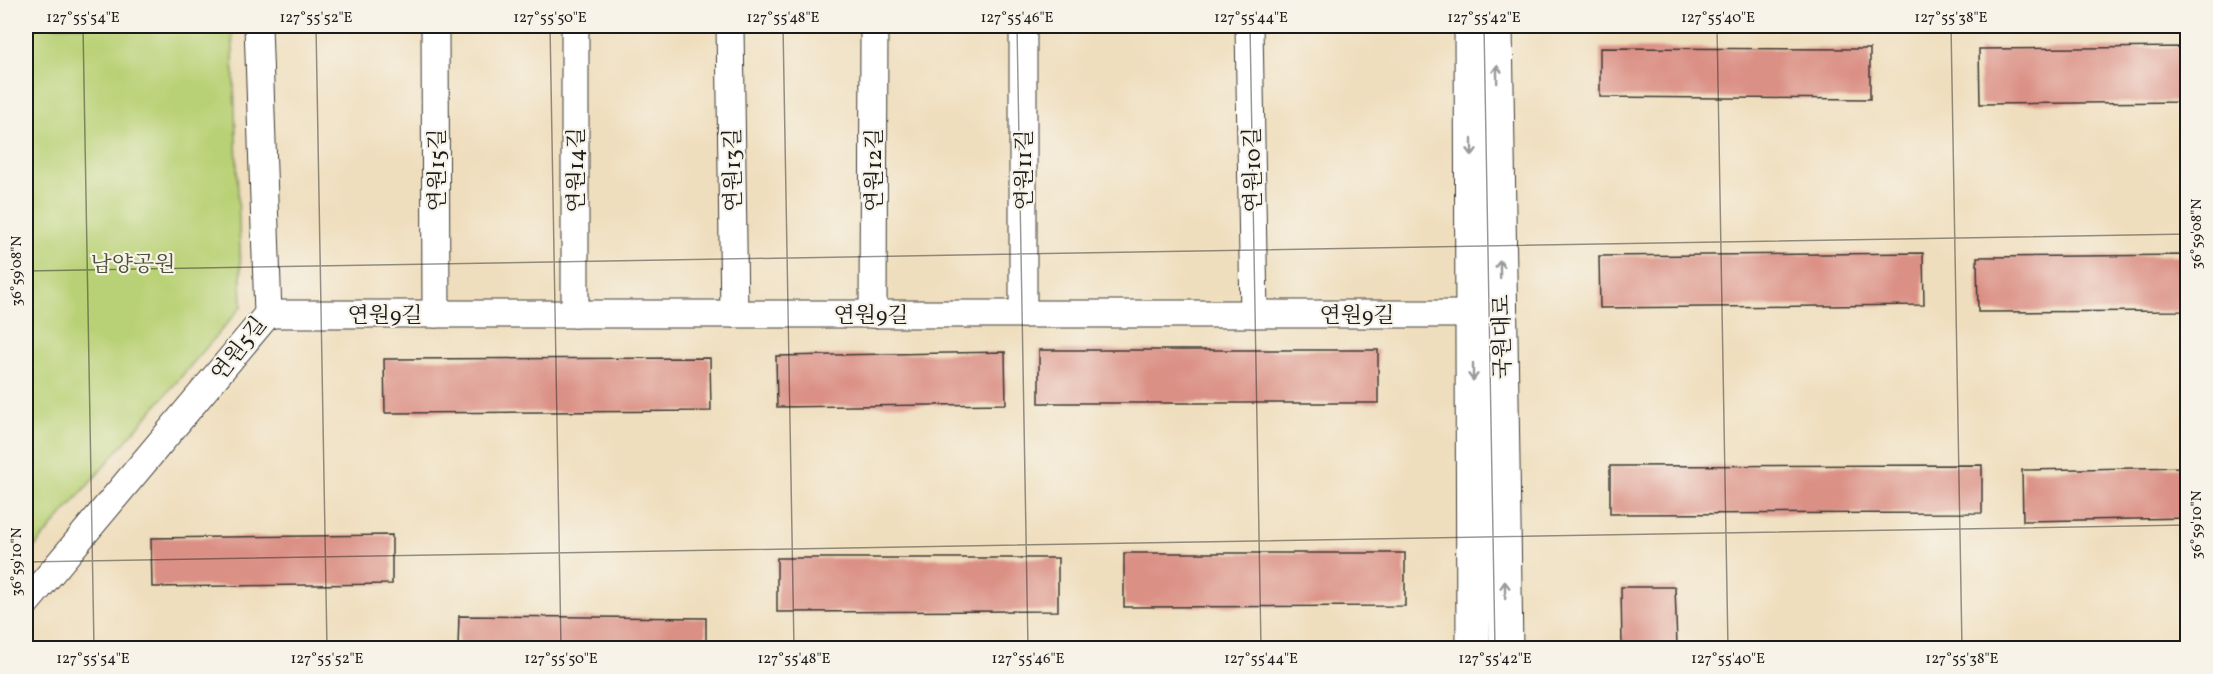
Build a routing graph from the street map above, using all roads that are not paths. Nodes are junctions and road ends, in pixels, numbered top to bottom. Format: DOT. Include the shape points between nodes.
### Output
graph roads {
  1 [pos="258,26"];
  2 [pos="435,26"];
  3 [pos="575,26"];
  4 [pos="730,26"];
  5 [pos="874,26"];
  6 [pos="1023,26"];
  7 [pos="1249,26"];
  8 [pos="1471,26"];
  9 [pos="1496,26"];
  10 [pos="268,314"];
  11 [pos="436,314"];
  12 [pos="575,314"];
  13 [pos="734,314"];
  14 [pos="873,314"];
  15 [pos="1023,314"];
  16 [pos="1254,314"];
  17 [pos="1473,314"];
  18 [pos="26,603"];
  19 [pos="1473,648"];
  20 [pos="1506,648"];
  1 -- 10 [label="street, 연원5길"];
  2 -- 11 [label="street, 연원15길"];
  3 -- 12 [label="street, 연원14길"];
  4 -- 13 [label="street, 연원13길"];
  5 -- 14 [label="street, 연원12길"];
  6 -- 15 [label="street, 연원11길"];
  7 -- 16 [label="street, 연원10길"];
  8 -- 17 [label="street, 국원대로, one-way"];
  20 -- 9 [label="street, 국원대로, one-way"];
  10 -- 11 [label="street, 연원9길"];
  10 -- 18 [label="street, 연원5길"];
  11 -- 12 [label="street, 연원9길"];
  12 -- 13 [label="street, 연원9길"];
  13 -- 14 [label="street, 연원9길"];
  14 -- 15 [label="street, 연원9길"];
  15 -- 16 [label="street, 연원9길"];
  16 -- 17 [label="street, 연원9길"];
  17 -- 19 [label="street, 국원대로, one-way"];
}
